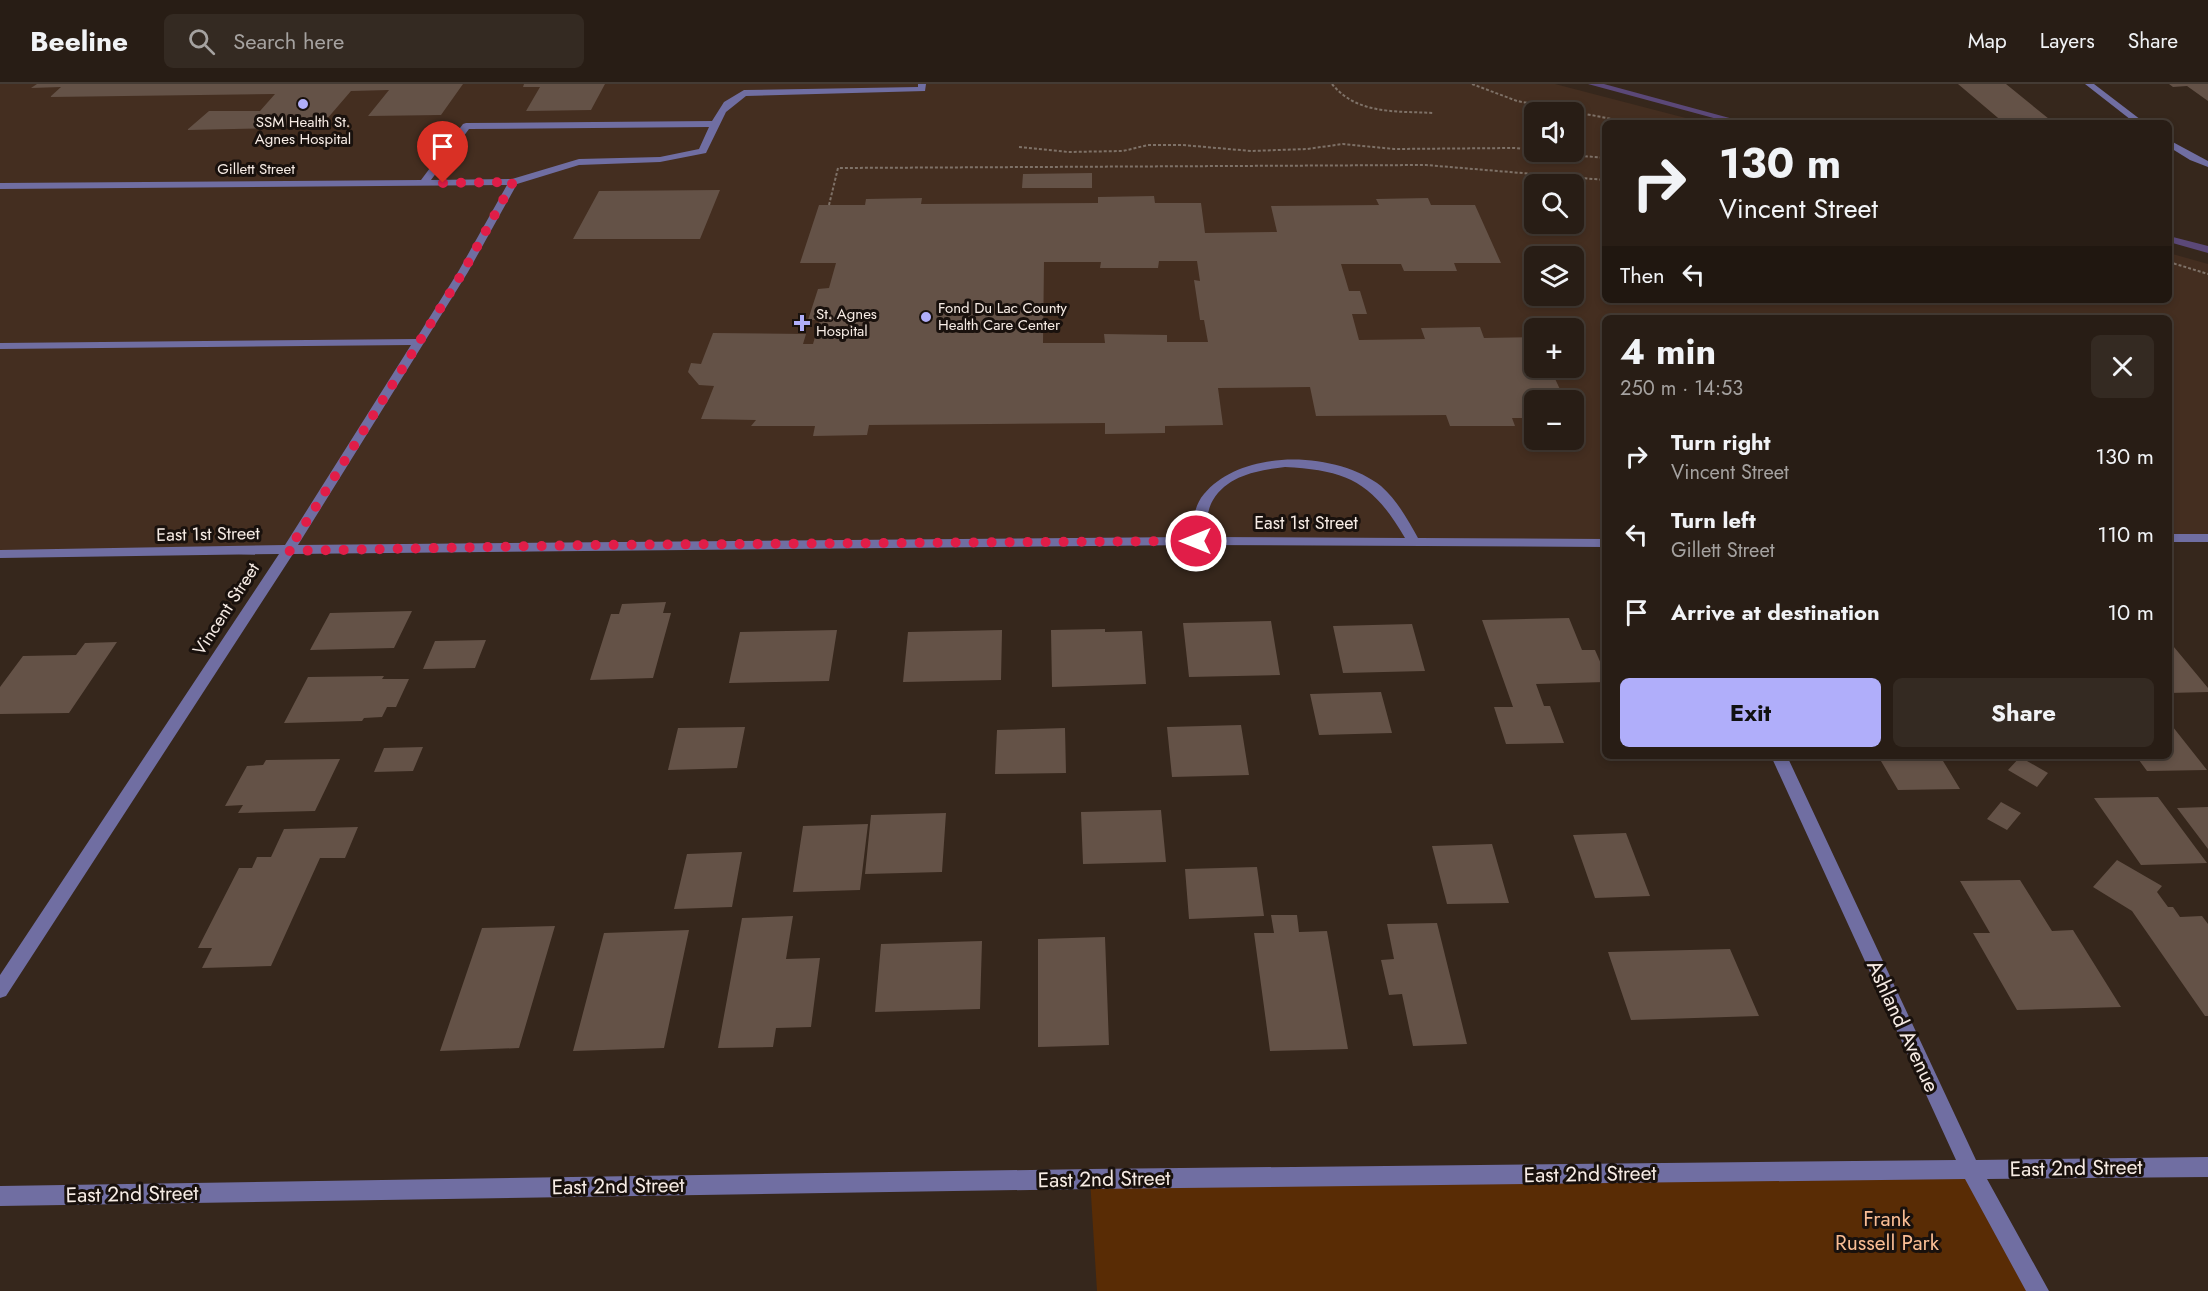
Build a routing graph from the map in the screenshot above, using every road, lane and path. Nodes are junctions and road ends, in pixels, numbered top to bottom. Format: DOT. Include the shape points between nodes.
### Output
graph roads {
  1 [pos="922,84"];
  2 [pos="1332,84"];
  3 [pos="1472,84"];
  4 [pos="2089,84"];
  5 [pos="1434,113"];
  6 [pos="1617,120"];
  7 [pos="2137,120"];
  8 [pos="716,124"];
  9 [pos="2172,145"];
  10 [pos="1019,147"];
  11 [pos="1524,150"];
  12 [pos="1584,156"];
  13 [pos="1602,158"];
  14 [pos="2207,164"];
  15 [pos="1602,180"];
  16 [pos="513,182"];
  17 [pos="424,183"];
  18 [pos="0,186"];
  19 [pos="829,205"];
  20 [pos="2172,263"];
  21 [pos="2208,274"];
  22 [pos="419,342"];
  23 [pos="0,346"];
  24 [pos="2172,538"];
  25 [pos="2208,538"];
  26 [pos="1196,541"];
  27 [pos="1414,542"];
  28 [pos="1602,543"];
  29 [pos="288,551"];
  30 [pos="0,555"];
  31 [pos="1780,759"];
  32 [pos="0,990"];
  33 [pos="2208,1167"];
  34 [pos="1970,1169"];
  35 [pos="0,1196"];
  36 [pos="2038,1291"];
  1 -- 8 [label="street" via="922,89 744,93 721,108"];
  2 -- 5 [label="path" via="1338,93 1363,107"];
  3 -- 6 [label="path" via="1517,101"];
  4 -- 7 [label="street"];
  8 -- 16 [label="street, Gillett Street" via="704,152 678,159 587,161"];
  8 -- 17 [label="street" via="466,126"];
  9 -- 14 [label="street"];
  10 -- 11 [label="path" via="1083,152 1183,145 1260,152 1362,144 1394,149"];
  12 -- 13 [label="path"];
  15 -- 19 [label="path" via="1559,180 1465,166 1426,165 838,168"];
  16 -- 17 [label="street, Gillett Street"];
  16 -- 22 [label="street, Vincent Street"];
  17 -- 18 [label="street, Gillett Street"];
  20 -- 21 [label="path"];
  22 -- 23 [label="street"];
  22 -- 29 [label="street, Vincent Street"];
  24 -- 25 [label="street"];
  26 -- 27 [label="street, East 1st Street"];
  26 -- 27 [label="street" via="1207,499 1219,484 1253,467 1285,464 1330,468 1369,484 1386,496"];
  26 -- 29 [label="street, East 1st Street"];
  27 -- 28 [label="street, East 1st Street"];
  29 -- 30 [label="street, East 1st Street"];
  29 -- 32 [label="street, Vincent Street"];
  31 -- 34 [label="street, Ashland Avenue"];
  33 -- 34 [label="street, East 2nd Street"];
  34 -- 35 [label="street, East 2nd Street"];
  34 -- 36 [label="street, Ashland Avenue"];
}
